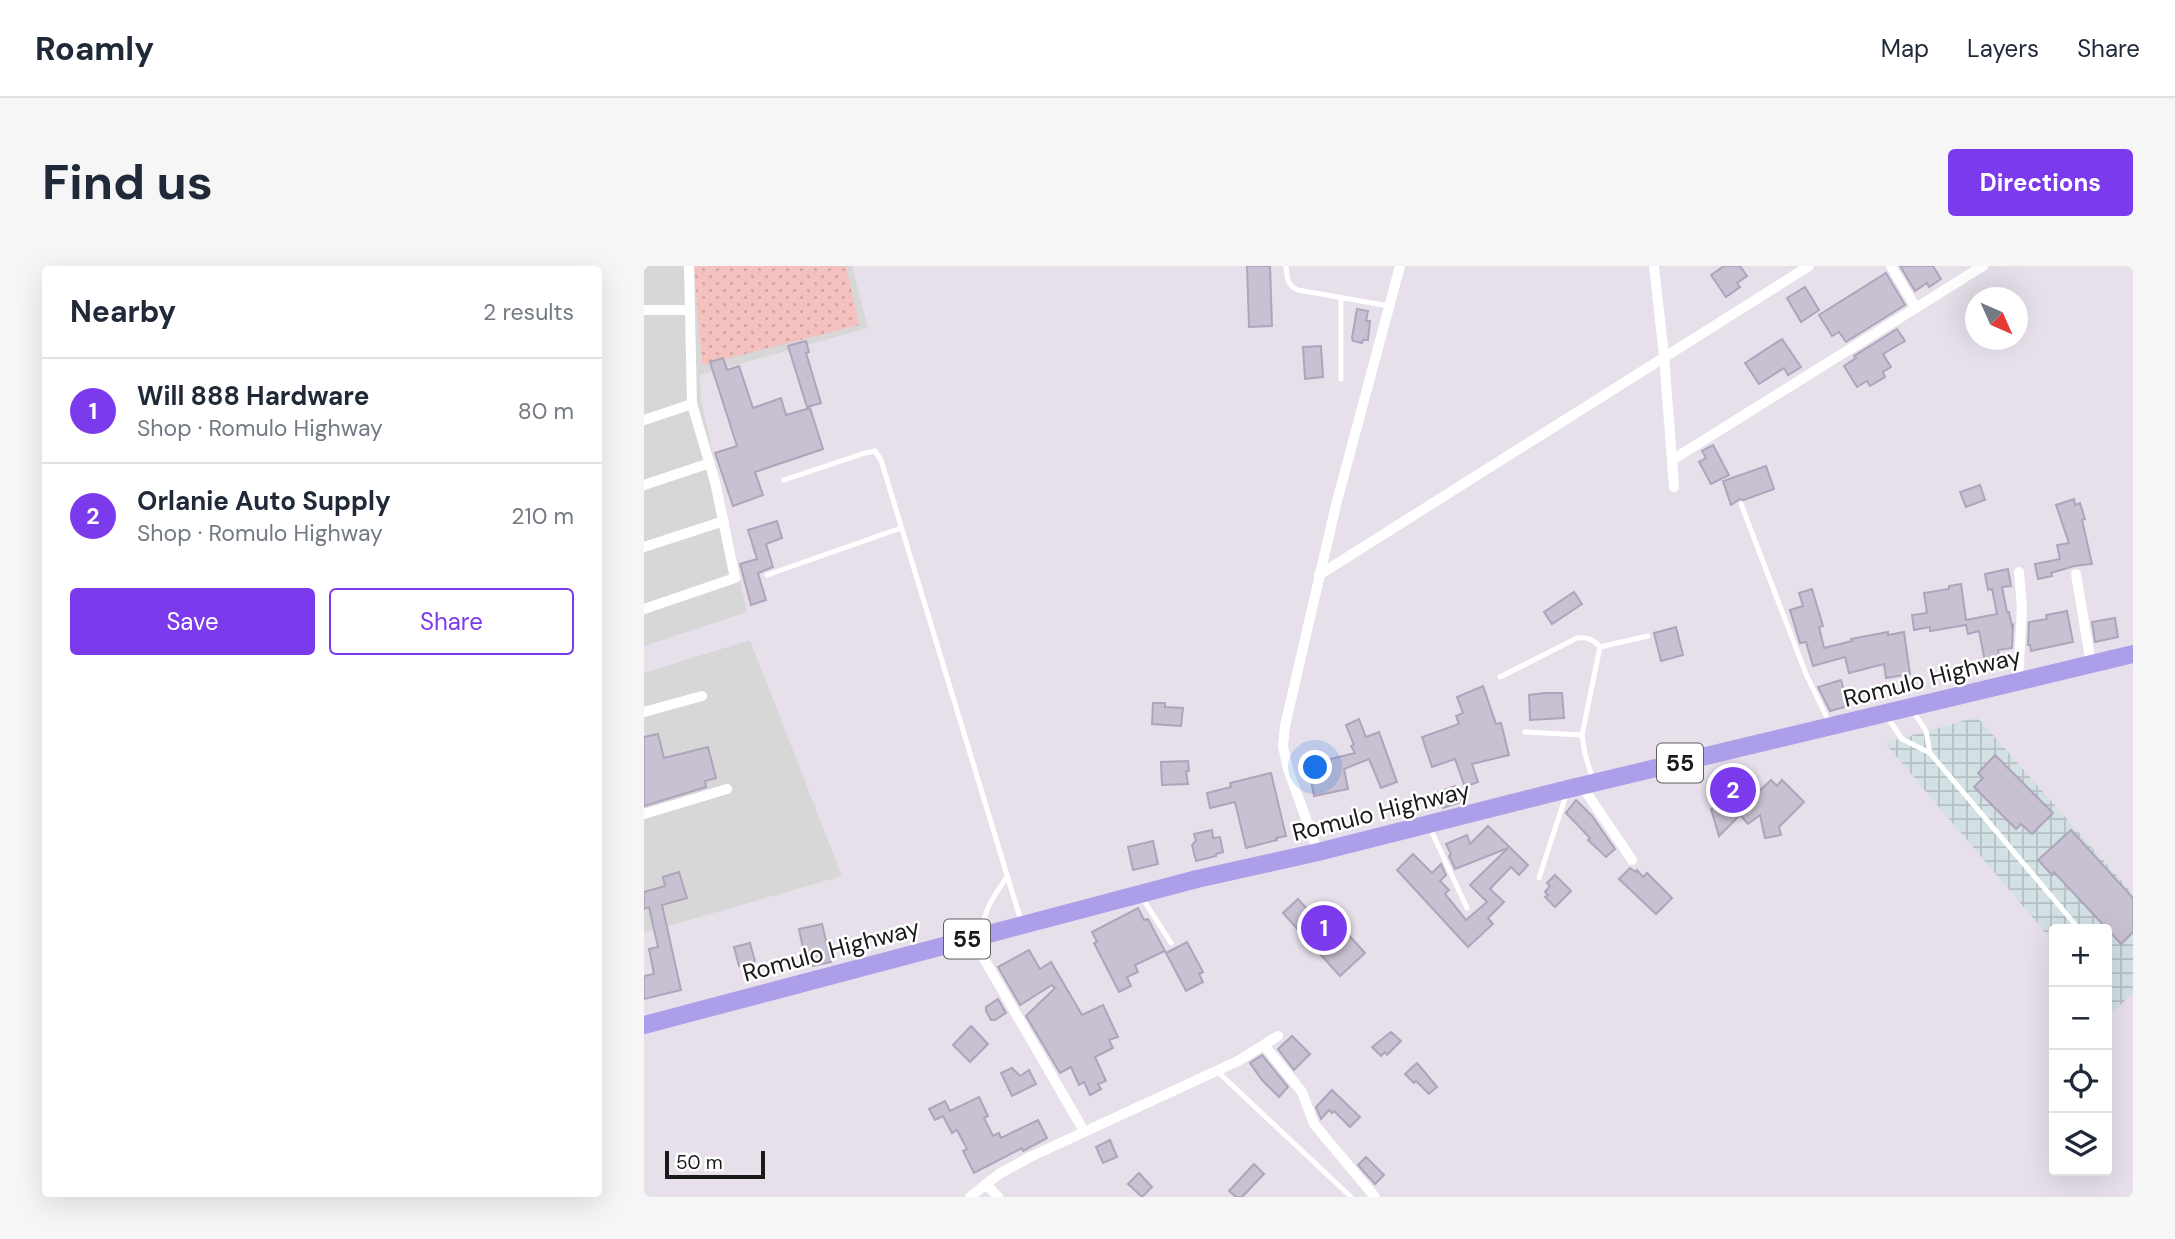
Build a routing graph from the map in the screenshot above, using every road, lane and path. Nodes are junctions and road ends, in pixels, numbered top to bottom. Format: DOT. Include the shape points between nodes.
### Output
graph roads {
  1 [pos="689,266"];
  2 [pos="1286,266"];
  3 [pos="1400,266"];
  4 [pos="1654,266"];
  5 [pos="1809,266"];
  6 [pos="1891,266"];
  7 [pos="1983,266"];
  8 [pos="1341,298"];
  9 [pos="1390,306"];
  10 [pos="1916,308"];
  11 [pos="644,310"];
  12 [pos="690,310"];
  13 [pos="1664,356"];
  14 [pos="1341,379"];
  15 [pos="692,404"];
  16 [pos="644,420"];
  17 [pos="1672,460"];
  18 [pos="710,463"];
  19 [pos="784,481"];
  20 [pos="644,485"];
  21 [pos="1674,487"];
  22 [pos="1741,504"];
  23 [pos="724,521"];
  24 [pos="901,528"];
  25 [pos="644,547"];
  26 [pos="2019,572"];
  27 [pos="2076,574"];
  28 [pos="767,575"];
  29 [pos="1319,575"];
  30 [pos="644,608"];
  31 [pos="1648,636"];
  32 [pos="1600,647"];
  33 [pos="2133,654"];
  34 [pos="2091,664"];
  35 [pos="1500,677"];
  36 [pos="2018,682"];
  37 [pos="702,696"];
  38 [pos="1911,708"];
  39 [pos="644,712"];
  40 [pos="1885,714"];
  41 [pos="1831,727"];
  42 [pos="1525,733"];
  43 [pos="1582,735"];
  44 [pos="1930,753"];
  45 [pos="1582,786"];
  46 [pos="727,789"];
  47 [pos="644,814"];
  48 [pos="1428,825"];
  49 [pos="1318,852"];
  50 [pos="1632,860"];
  51 [pos="1007,877"];
  52 [pos="1539,878"];
  53 [pos="1140,893"];
  54 [pos="1467,908"];
  55 [pos="1022,923"];
  56 [pos="2075,924"];
  57 [pos="977,937"];
  58 [pos="1171,943"];
  59 [pos="644,1025"];
  60 [pos="1278,1036"];
  61 [pos="1264,1045"];
  62 [pos="1217,1071"];
  63 [pos="1084,1131"];
  64 [pos="986,1184"];
  65 [pos="970,1197"];
  66 [pos="998,1197"];
  67 [pos="1350,1197"];
  68 [pos="1375,1197"];
  1 -- 12 [label="street"];
  2 -- 8 [label="lane" via="1291,287"];
  3 -- 9 [label="street"];
  4 -- 13 [label="street"];
  5 -- 13 [label="street"];
  6 -- 10 [label="street"];
  7 -- 10 [label="street"];
  8 -- 9 [label="lane"];
  8 -- 14 [label="lane"];
  9 -- 29 [label="street"];
  10 -- 17 [label="street"];
  11 -- 12 [label="street"];
  12 -- 15 [label="street"];
  13 -- 17 [label="street"];
  13 -- 29 [label="street"];
  15 -- 16 [label="street"];
  15 -- 18 [label="street"];
  17 -- 21 [label="street"];
  18 -- 20 [label="street"];
  18 -- 23 [label="street"];
  19 -- 24 [label="lane" via="875,451"];
  22 -- 41 [label="lane"];
  23 -- 25 [label="street"];
  23 -- 30 [label="street" via="735,578"];
  24 -- 28 [label="lane"];
  24 -- 51 [label="lane"];
  26 -- 36 [label="street"];
  27 -- 34 [label="street"];
  29 -- 49 [label="street" via="1283,746"];
  31 -- 32 [label="lane"];
  32 -- 35 [label="lane" via="1594,640 1577,638"];
  32 -- 43 [label="lane"];
  33 -- 34 [label="highway, Romulo Highway / 55"];
  34 -- 36 [label="highway, Romulo Highway / 55"];
  36 -- 38 [label="highway, Romulo Highway / 55"];
  37 -- 39 [label="street"];
  38 -- 40 [label="highway, Romulo Highway / 55"];
  38 -- 44 [label="lane" via="1926,731"];
  40 -- 41 [label="highway, Romulo Highway / 55"];
  40 -- 44 [label="lane" via="1902,739"];
  41 -- 45 [label="highway, Romulo Highway / 55"];
  42 -- 43 [label="lane"];
  43 -- 45 [label="lane"];
  44 -- 56 [label="lane"];
  45 -- 48 [label="highway, Romulo Highway / 55"];
  45 -- 50 [label="street"];
  45 -- 52 [label="lane"];
  46 -- 47 [label="street"];
  48 -- 49 [label="highway, Romulo Highway / 55"];
  48 -- 54 [label="lane"];
  49 -- 53 [label="highway, Romulo Highway / 55"];
  51 -- 55 [label="lane"];
  51 -- 57 [label="lane" via="986,910"];
  53 -- 55 [label="highway, Romulo Highway / 55"];
  53 -- 58 [label="lane"];
  55 -- 57 [label="highway, Romulo Highway / 55"];
  57 -- 59 [label="highway, Romulo Highway / 55"];
  57 -- 63 [label="street"];
  60 -- 61 [label="street"];
  61 -- 62 [label="street"];
  61 -- 68 [label="street" via="1302,1092 1314,1124"];
  62 -- 63 [label="street"];
  62 -- 67 [label="lane"];
  63 -- 64 [label="street"];
  64 -- 65 [label="street"];
  64 -- 66 [label="street"];
}
